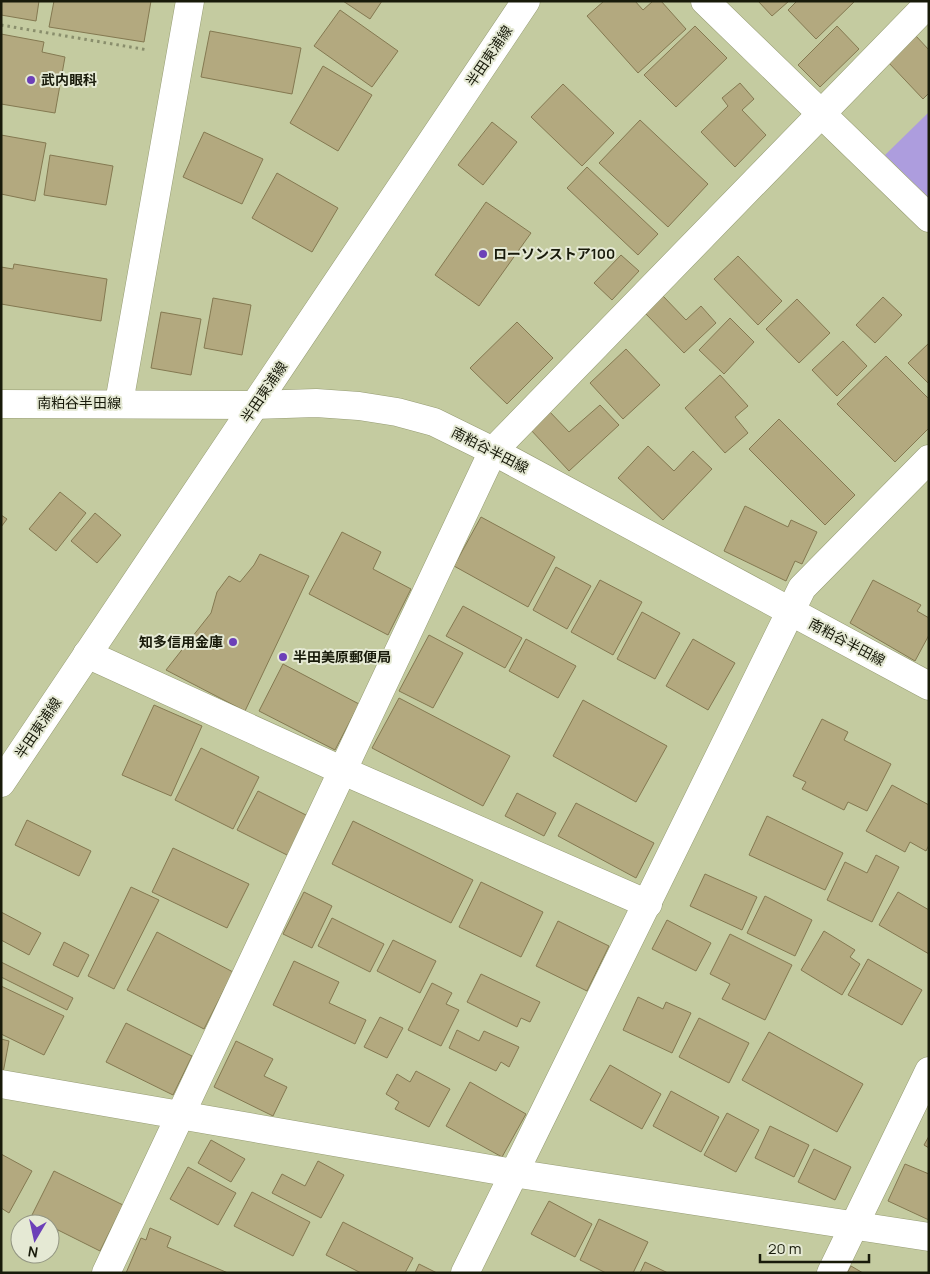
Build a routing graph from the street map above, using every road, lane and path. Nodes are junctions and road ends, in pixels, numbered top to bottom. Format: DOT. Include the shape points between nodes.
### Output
graph roads {
  1 [pos="190,1"];
  2 [pos="526,1"];
  3 [pos="706,1"];
  4 [pos="929,3"];
  5 [pos="1,25"];
  6 [pos="180,56"];
  7 [pos="822,112"];
  8 [pos="929,218"];
  9 [pos="119,403"];
  10 [pos="1,404"];
  11 [pos="254,405"];
  12 [pos="493,451"];
  13 [pos="929,459"];
  14 [pos="789,611"];
  15 [pos="87,654"];
  16 [pos="929,686"];
  17 [pos="341,770"];
  18 [pos="1,783"];
  19 [pos="648,904"];
  20 [pos="929,1071"];
  21 [pos="1,1084"];
  22 [pos="179,1115"];
  23 [pos="514,1172"];
  24 [pos="854,1225"];
  25 [pos="929,1237"];
  26 [pos="106,1273"];
  27 [pos="465,1273"];
  28 [pos="831,1273"];
  1 -- 6 [label="street"];
  2 -- 11 [label="street, 半田東浦線"];
  3 -- 7 [label="street"];
  4 -- 7 [label="street"];
  5 -- 6 [label="path"];
  6 -- 9 [label="street"];
  7 -- 8 [label="street"];
  7 -- 12 [label="street"];
  9 -- 10 [label="street, 南粕谷半田線"];
  9 -- 11 [label="street, 南粕谷半田線"];
  11 -- 12 [label="street, 南粕谷半田線" via="316,403 397,412 434,422"];
  11 -- 15 [label="street, 半田東浦線"];
  12 -- 14 [label="street, 南粕谷半田線"];
  12 -- 17 [label="street"];
  13 -- 14 [label="street" via="802,588"];
  14 -- 16 [label="street, 南粕谷半田線"];
  14 -- 19 [label="street"];
  15 -- 17 [label="street"];
  15 -- 18 [label="street, 半田東浦線"];
  17 -- 19 [label="street"];
  17 -- 22 [label="street"];
  19 -- 23 [label="street"];
  20 -- 24 [label="street"];
  21 -- 22 [label="street"];
  22 -- 23 [label="street"];
  22 -- 26 [label="street"];
  23 -- 24 [label="street"];
  23 -- 27 [label="street"];
  24 -- 25 [label="street"];
  24 -- 28 [label="street"];
}
